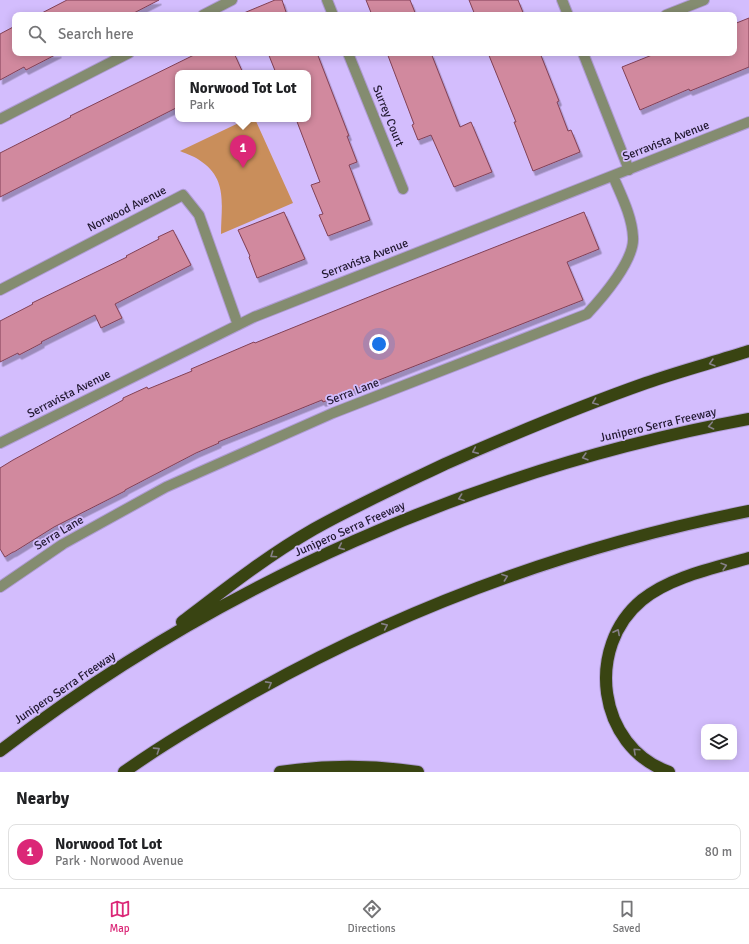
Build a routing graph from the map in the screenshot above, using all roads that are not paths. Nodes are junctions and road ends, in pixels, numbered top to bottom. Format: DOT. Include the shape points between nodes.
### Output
graph roads {
  1 [pos="232,0"];
  2 [pos="327,0"];
  3 [pos="562,0"];
  4 [pos="704,0"];
  5 [pos="208,12"];
  6 [pos="332,12"];
  7 [pos="567,12"];
  8 [pos="674,12"];
  9 [pos="123,56"];
  10 [pos="349,56"];
  11 [pos="584,56"];
  12 [pos="0,120"];
  13 [pos="749,122"];
  14 [pos="629,170"];
  15 [pos="613,176"];
  16 [pos="402,189"];
  17 [pos="0,290"];
  18 [pos="238,325"];
  19 [pos="749,352"];
  20 [pos="749,419"];
  21 [pos="0,443"];
  22 [pos="749,511"];
  23 [pos="749,558"];
  24 [pos="0,587"];
  25 [pos="134,658"];
  26 [pos="0,751"];
  27 [pos="124,772"];
  28 [pos="280,772"];
  29 [pos="418,772"];
  30 [pos="669,772"];
  1 -- 5 [label="street"];
  2 -- 6 [label="street"];
  3 -- 7 [label="street"];
  4 -- 8 [label="street"];
  9 -- 12 [label="street"];
  10 -- 16 [label="street, Surrey Court"];
  11 -- 14 [label="street"];
  13 -- 14 [label="street, Serravista Avenue"];
  14 -- 15 [label="street, Serravista Avenue"];
  15 -- 18 [label="street, Serravista Avenue"];
  15 -- 24 [label="street, Serra Lane" via="628,213 633,238 630,256 606,294 587,314 332,413 166,487 63,544"];
  17 -- 18 [label="street, Norwood Avenue" via="183,195 199,214"];
  18 -- 21 [label="street, Serravista Avenue"];
  19 -- 25 [label="highway, one-way" via="646,383 530,428 350,509 240,578"];
  20 -- 25 [label="highway, Junipero Serra Freeway, one-way" via="656,438 569,462 427,510 273,580"];
  27 -- 22 [label="highway, one-way" via="190,729 265,686 336,648 410,615 496,580 598,547 677,526"];
  30 -- 23 [label="highway, one-way" via="639,754 627,742 611,714 606,678 612,642 631,611 662,586"];
  25 -- 26 [label="highway, Junipero Serra Freeway" via="67,702"];
  28 -- 29 [label="highway" via="347,766"];
}
